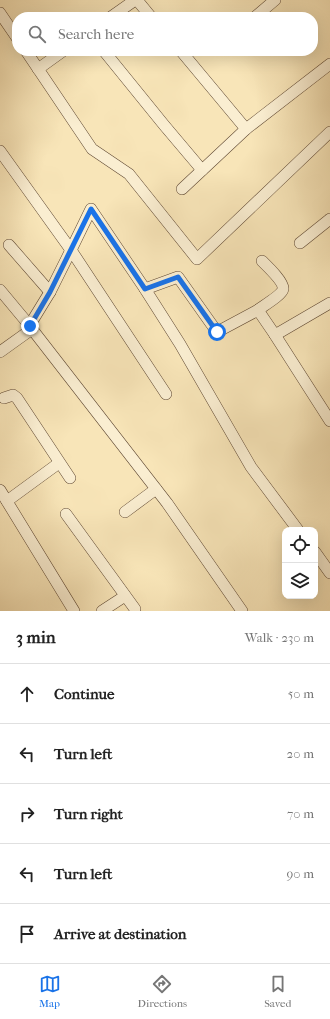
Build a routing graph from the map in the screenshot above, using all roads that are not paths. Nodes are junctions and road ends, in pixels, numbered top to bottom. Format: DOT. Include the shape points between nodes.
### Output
graph roads {
  1 [pos="136,0"];
  2 [pos="275,0"];
  3 [pos="118,12"];
  4 [pos="147,12"];
  5 [pos="261,12"];
  6 [pos="0,13"];
  7 [pos="12,31"];
  8 [pos="29,56"];
  9 [pos="56,56"];
  10 [pos="108,56"];
  11 [pos="185,56"];
  12 [pos="330,64"];
  13 [pos="38,69"];
  14 [pos="246,129"];
  15 [pos="330,132"];
  16 [pos="0,151"];
  17 [pos="202,170"];
  18 [pos="182,189"];
  19 [pos="330,219"];
  20 [pos="300,243"];
  21 [pos="9,245"];
  22 [pos="71,250"];
  23 [pos="262,261"];
  24 [pos="145,289"];
  25 [pos="0,290"];
  26 [pos="50,292"];
  27 [pos="330,303"];
  28 [pos="258,310"];
  29 [pos="31,327"];
  30 [pos="276,335"];
  31 [pos="0,352"];
  32 [pos="166,394"];
  33 [pos="1,398"];
  34 [pos="330,421"];
  35 [pos="59,463"];
  36 [pos="70,478"];
  37 [pos="156,489"];
  38 [pos="0,490"];
  39 [pos="7,502"];
  40 [pos="125,512"];
  41 [pos="66,514"];
  42 [pos="296,527"];
  43 [pos="318,556"];
  44 [pos="330,573"];
  45 [pos="125,596"];
  46 [pos="135,609"];
  47 [pos="74,611"];
  48 [pos="102,611"];
  49 [pos="242,611"];
  1 -- 3 [label="street"];
  1 -- 4 [label="street"];
  2 -- 5 [label="street"];
  6 -- 7 [label="street"];
  8 -- 13 [label="street"];
  9 -- 13 [label="street"];
  10 -- 17 [label="street"];
  11 -- 14 [label="street"];
  12 -- 14 [label="street"];
  13 -- 15 [label="street" via="92,149 129,174 197,259"];
  14 -- 17 [label="street"];
  16 -- 22 [label="street"];
  17 -- 18 [label="street"];
  19 -- 20 [label="street"];
  21 -- 26 [label="street"];
  22 -- 24 [label="street" via="91,209"];
  22 -- 26 [label="street"];
  22 -- 32 [label="street"];
  23 -- 28 [label="street" via="276,276 283,290"];
  24 -- 28 [label="street" via="178,277 217,332"];
  24 -- 42 [label="street" via="252,467"];
  25 -- 29 [label="street"];
  26 -- 29 [label="street"];
  27 -- 30 [label="street"];
  28 -- 30 [label="street"];
  29 -- 31 [label="street"];
  29 -- 37 [label="street"];
  30 -- 34 [label="street"];
  33 -- 35 [label="street" via="13,395 17,398"];
  35 -- 36 [label="street"];
  35 -- 39 [label="street"];
  37 -- 40 [label="street"];
  37 -- 49 [label="street"];
  38 -- 39 [label="street"];
  39 -- 47 [label="street"];
  41 -- 45 [label="street"];
  43 -- 44 [label="street"];
  45 -- 46 [label="street"];
  45 -- 48 [label="street"];
}
